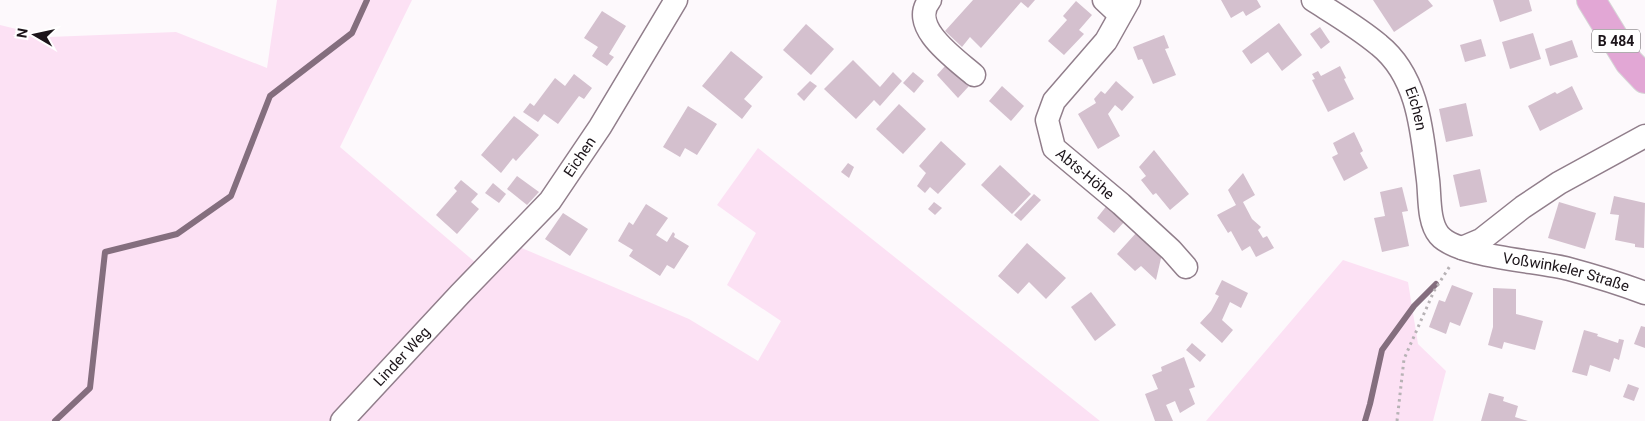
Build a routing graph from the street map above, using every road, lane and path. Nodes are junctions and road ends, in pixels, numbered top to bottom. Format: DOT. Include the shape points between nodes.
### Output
graph roads {
  1 [pos="676,0"];
  2 [pos="930,0"];
  3 [pos="1314,0"];
  4 [pos="1591,0"];
  5 [pos="1118,5"];
  6 [pos="974,75"];
  7 [pos="1645,79"];
  8 [pos="1645,136"];
  9 [pos="1462,248"];
  10 [pos="1485,254"];
  11 [pos="1186,267"];
  12 [pos="1645,293"];
  13 [pos="460,294"];
  14 [pos="342,421"];
  15 [pos="1397,421"];
  1 -- 13 [label="street, Eichen" via="600,126 550,201"];
  2 -- 6 [label="street" via="924,11 928,30"];
  3 -- 9 [label="street, Eichen" via="1380,45 1408,83 1423,142 1432,220 1439,235"];
  4 -- 7 [label="main road, B 484" via="1629,62"];
  5 -- 11 [label="street, Abts-Höhe" via="1106,41 1054,101 1047,120 1054,148 1121,204"];
  8 -- 9 [label="street" via="1559,183 1523,206 1481,240"];
  9 -- 10 [label="street, Eichen"];
  9 -- 15 [label="path" via="1434,291 1404,359"];
  10 -- 12 [label="street, Voßwinkeler Straße" via="1568,269"];
  13 -- 14 [label="street, Linder Weg"];
}
